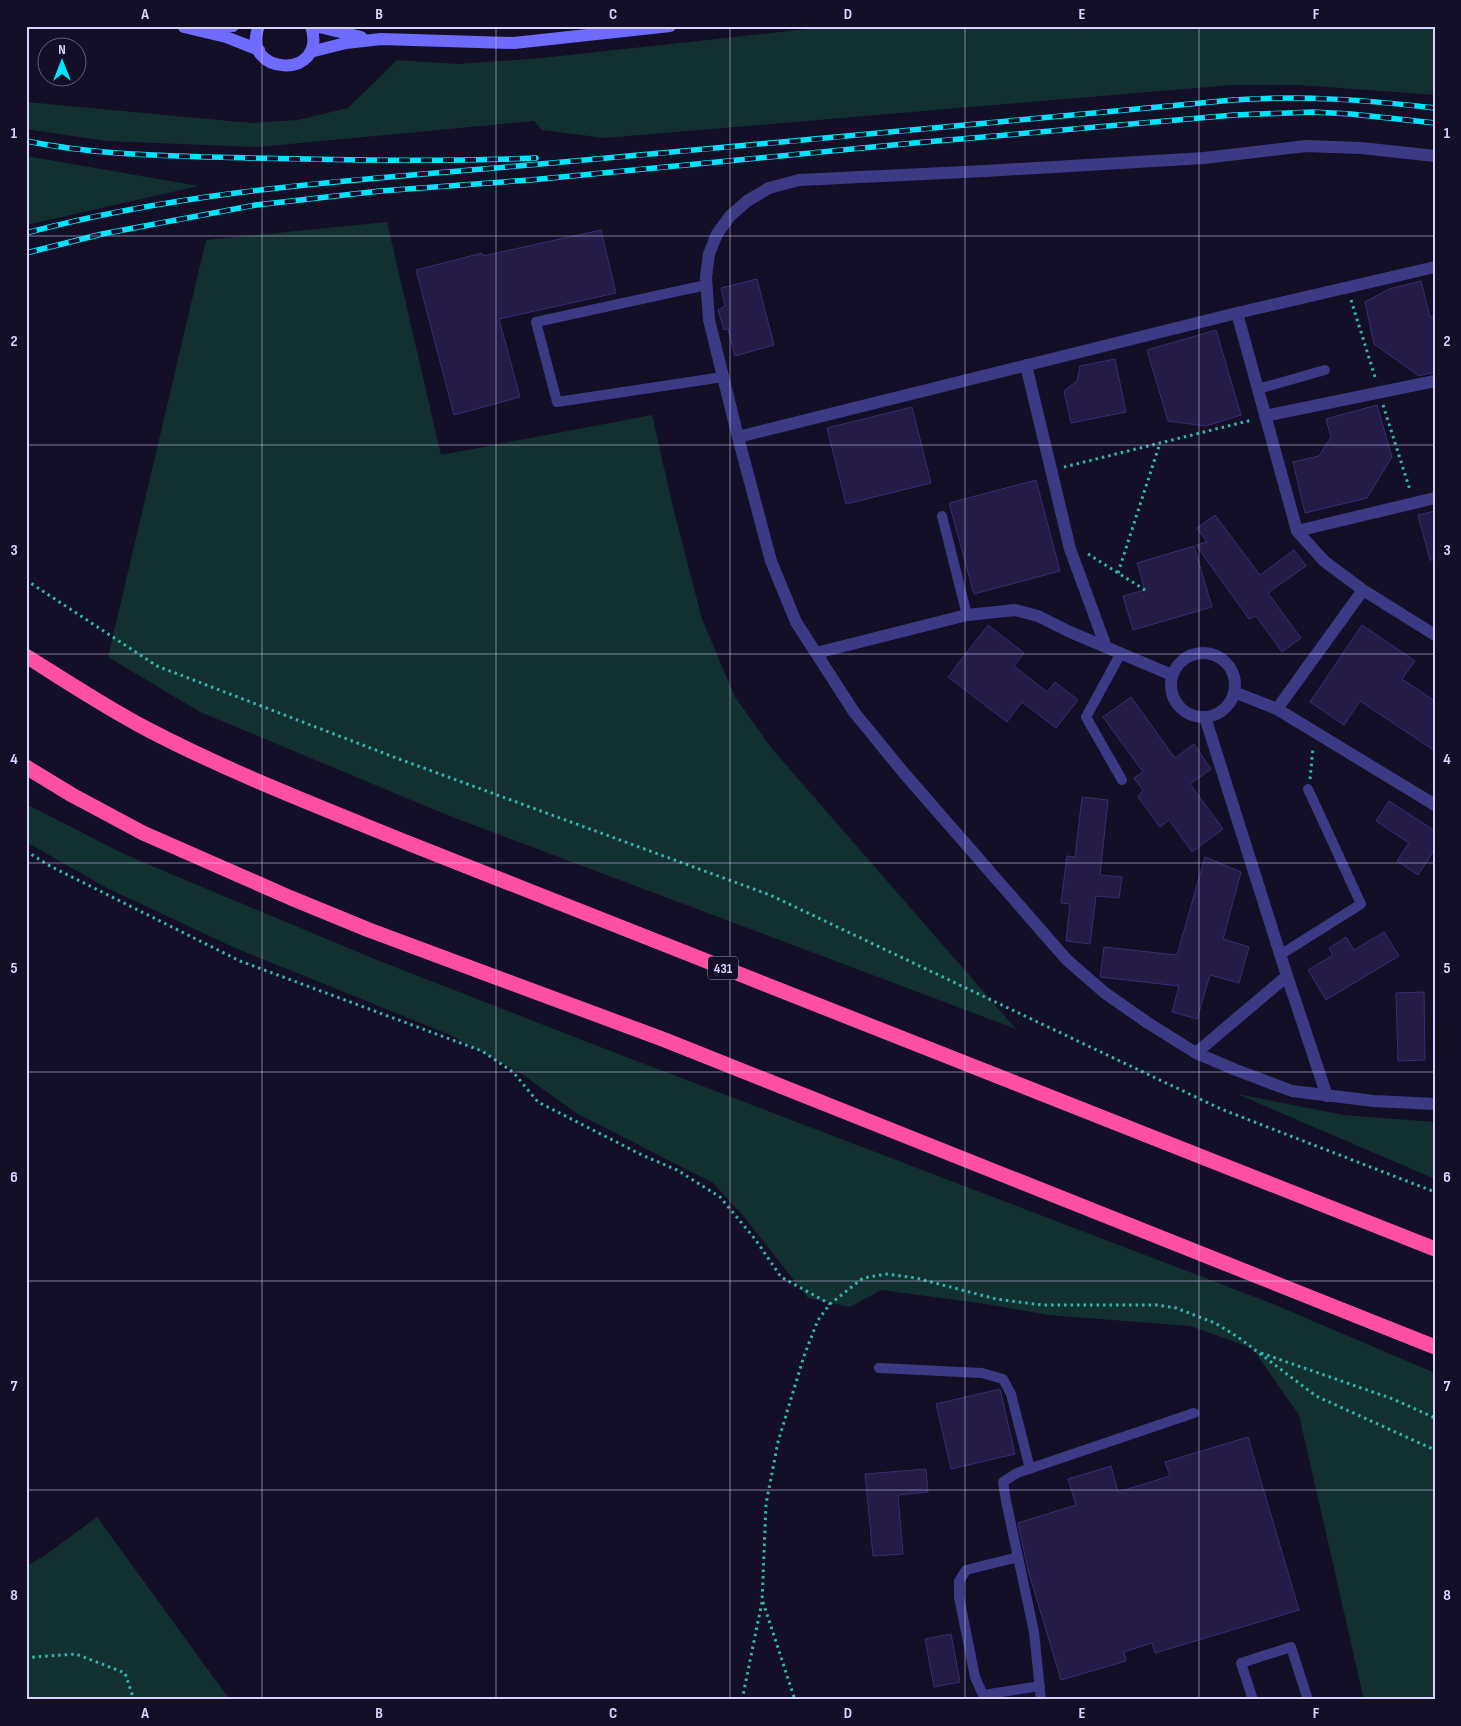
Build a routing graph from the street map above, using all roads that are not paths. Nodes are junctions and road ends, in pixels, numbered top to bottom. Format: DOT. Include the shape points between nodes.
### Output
graph roads {
  1 [pos="179,26"];
  2 [pos="233,26"];
  3 [pos="259,26"];
  4 [pos="311,26"];
  5 [pos="315,26"];
  6 [pos="670,26"];
  7 [pos="184,27"];
  8 [pos="381,39"];
  9 [pos="259,50"];
  10 [pos="310,52"];
  11 [pos="1435,156"];
  12 [pos="1435,267"];
  13 [pos="706,285"];
  14 [pos="1236,313"];
  15 [pos="1026,365"];
  16 [pos="1325,370"];
  17 [pos="723,377"];
  18 [pos="1435,381"];
  19 [pos="1258,389"];
  20 [pos="1265,416"];
  21 [pos="738,437"];
  22 [pos="1435,498"];
  23 [pos="942,516"];
  24 [pos="1297,531"];
  25 [pos="1363,590"];
  26 [pos="967,615"];
  27 [pos="1435,635"];
  28 [pos="1106,647"];
  29 [pos="816,653"];
  30 [pos="1121,653"];
  31 [pos="26,656"];
  32 [pos="1172,675"];
  33 [pos="1234,692"];
  34 [pos="1277,709"];
  35 [pos="1205,717"];
  36 [pos="26,767"];
  37 [pos="1122,780"];
  38 [pos="1308,789"];
  39 [pos="1435,805"];
  40 [pos="1280,955"];
  41 [pos="1287,976"];
  42 [pos="1196,1052"];
  43 [pos="1327,1096"];
  44 [pos="1435,1104"];
  45 [pos="1435,1249"];
  46 [pos="1435,1347"];
  47 [pos="879,1368"];
  48 [pos="1194,1413"];
  49 [pos="1030,1469"];
  50 [pos="1018,1557"];
  51 [pos="1040,1686"];
  52 [pos="1041,1700"];
  53 [pos="1253,1700"];
  54 [pos="1308,1700"];
  1 -- 7 [label="main road"];
  2 -- 7 [label="main road"];
  3 -- 9 [label="main road" via="256,37"];
  4 -- 10 [label="main road" via="313,43"];
  5 -- 8 [label="main road"];
  6 -- 8 [label="main road" via="514,43"];
  7 -- 9 [label="main road" via="226,36"];
  8 -- 10 [label="main road"];
  9 -- 10 [label="main road" via="271,63 288,67 297,64"];
  11 -- 13 [label="street" via="1306,146 1204,158 799,180 769,188 730,216 717,234 710,254"];
  12 -- 14 [label="street"];
  13 -- 17 [label="street" via="709,320"];
  13 -- 17 [label="lane" via="536,322 557,402"];
  14 -- 15 [label="street"];
  14 -- 19 [label="street"];
  15 -- 21 [label="street"];
  15 -- 28 [label="street" via="1068,541"];
  16 -- 19 [label="lane"];
  17 -- 21 [label="street"];
  18 -- 20 [label="street"];
  19 -- 20 [label="street"];
  20 -- 24 [label="street"];
  21 -- 29 [label="street" via="771,561 796,622"];
  22 -- 24 [label="street"];
  23 -- 26 [label="lane"];
  24 -- 25 [label="street" via="1324,561"];
  25 -- 27 [label="street"];
  25 -- 34 [label="street"];
  26 -- 28 [label="street" via="1015,610 1038,616"];
  26 -- 29 [label="street"];
  28 -- 30 [label="street"];
  29 -- 42 [label="street" via="854,712 903,772 1067,960 1105,993"];
  30 -- 32 [label="street"];
  30 -- 37 [label="lane" via="1086,717"];
  31 -- 45 [label="highway, 431" via="146,729 255,780 408,844"];
  32 -- 33 [label="street" via="1186,658 1206,654 1221,660 1232,671"];
  32 -- 35 [label="street" via="1172,696 1178,705 1186,713"];
  33 -- 34 [label="street"];
  33 -- 35 [label="street" via="1224,710"];
  34 -- 39 [label="street"];
  35 -- 40 [label="street"];
  36 -- 46 [label="highway" via="143,833 290,898 664,1040"];
  38 -- 40 [label="lane" via="1361,904"];
  40 -- 41 [label="street"];
  41 -- 42 [label="street"];
  41 -- 43 [label="street"];
  42 -- 43 [label="street" via="1292,1092"];
  43 -- 44 [label="street"];
  47 -- 49 [label="lane" via="982,1373 1003,1379 1011,1394"];
  48 -- 49 [label="lane"];
  49 -- 50 [label="lane" via="1003,1482"];
  50 -- 51 [label="lane" via="1034,1632"];
  50 -- 51 [label="lane" via="966,1570 959,1581 959,1596 975,1677 983,1695"];
  51 -- 52 [label="lane"];
  53 -- 54 [label="lane" via="1241,1663 1291,1647"];
}
